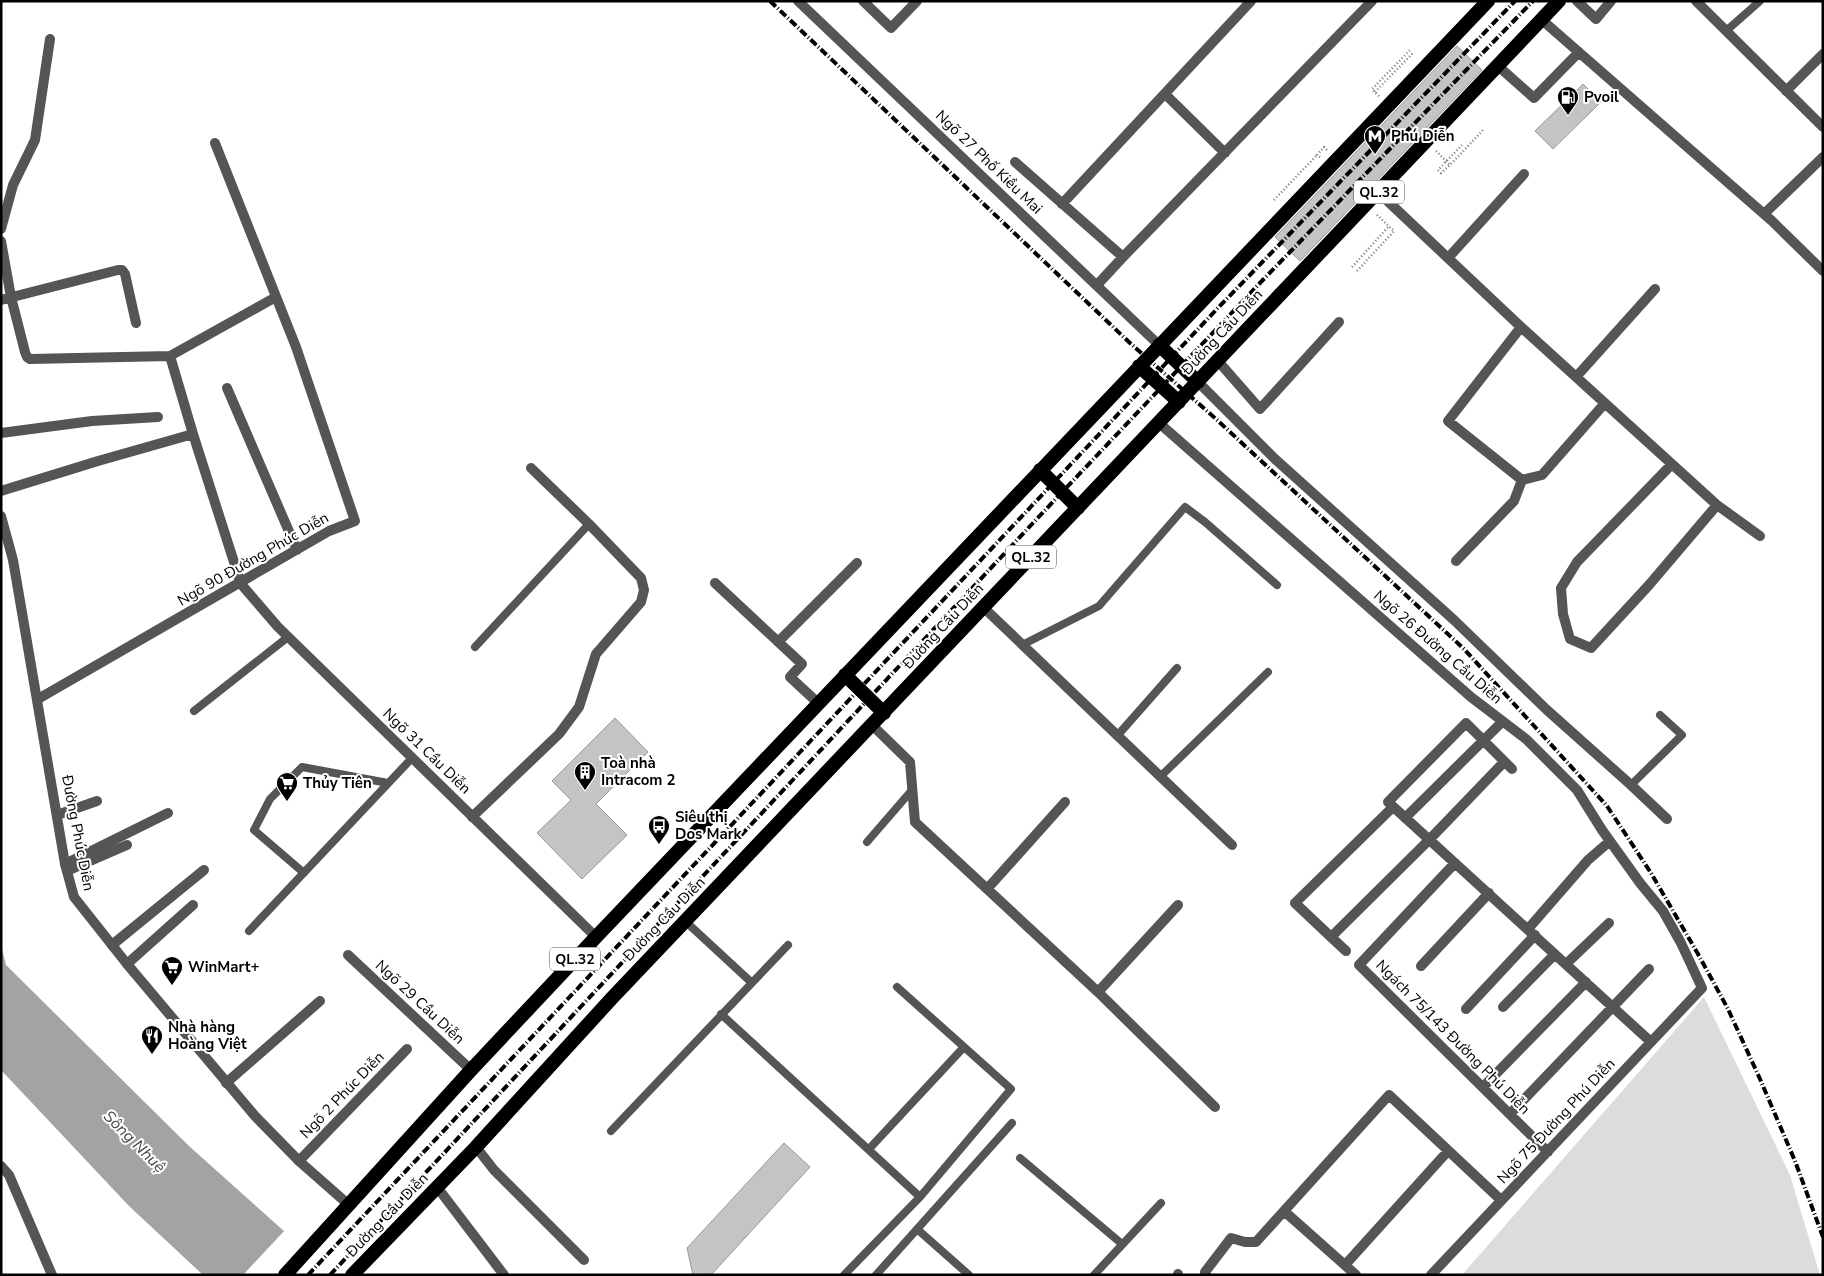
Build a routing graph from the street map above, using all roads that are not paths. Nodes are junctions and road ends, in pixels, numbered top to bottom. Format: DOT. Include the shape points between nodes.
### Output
graph roads {
  1 [pos="798,1"];
  2 [pos="863,1"];
  3 [pos="917,1"];
  4 [pos="1251,1"];
  5 [pos="1372,1"];
  6 [pos="1488,1"];
  7 [pos="1559,1"];
  8 [pos="1577,1"];
  9 [pos="1611,1"];
  10 [pos="1696,1"];
  11 [pos="1760,1"];
  12 [pos="1542,20"];
  13 [pos="1726,31"];
  14 [pos="50,40"];
  15 [pos="1579,52"];
  16 [pos="1823,54"];
  17 [pos="1498,66"];
  18 [pos="1786,91"];
  19 [pos="1164,94"];
  20 [pos="1823,127"];
  21 [pos="215,143"];
  22 [pos="1225,153"];
  23 [pos="1823,157"];
  24 [pos="1015,162"];
  25 [pos="1524,174"];
  26 [pos="1378,192"];
  27 [pos="1062,204"];
  28 [pos="1764,214"];
  29 [pos="1,229"];
  30 [pos="1,241"];
  31 [pos="1123,257"];
  32 [pos="1448,258"];
  33 [pos="1823,271"];
  34 [pos="1097,285"];
  35 [pos="1655,289"];
  36 [pos="276,297"];
  37 [pos="6,298"];
  38 [pos="1339,322"];
  39 [pos="136,323"];
  40 [pos="1521,327"];
  41 [pos="1159,344"];
  42 [pos="170,356"];
  43 [pos="1218,361"];
  44 [pos="1139,366"];
  45 [pos="1576,377"];
  46 [pos="1198,382"];
  47 [pos="227,388"];
  48 [pos="1179,402"];
  49 [pos="1605,403"];
  50 [pos="158,417"];
  51 [pos="1159,423"];
  52 [pos="1,433"];
  53 [pos="193,434"];
  54 [pos="1672,464"];
  55 [pos="531,468"];
  56 [pos="1040,470"];
  57 [pos="1522,480"];
  58 [pos="1,491"];
  59 [pos="1717,504"];
  60 [pos="1078,508"];
  61 [pos="1,516"];
  62 [pos="589,524"];
  63 [pos="1760,536"];
  64 [pos="297,550"];
  65 [pos="1456,561"];
  66 [pos="857,563"];
  67 [pos="715,583"];
  68 [pos="241,584"];
  69 [pos="1277,585"];
  70 [pos="983,607"];
  71 [pos="288,637"];
  72 [pos="778,642"];
  73 [pos="1022,646"];
  74 [pos="475,647"];
  75 [pos="1177,668"];
  76 [pos="1268,672"];
  77 [pos="845,675"];
  78 [pos="38,699"];
  79 [pos="818,703"];
  80 [pos="194,711"];
  81 [pos="884,713"];
  82 [pos="1660,715"];
  83 [pos="1502,722"];
  84 [pos="872,725"];
  85 [pos="1117,736"];
  86 [pos="1484,740"];
  87 [pos="412,758"];
  88 [pos="1160,777"];
  89 [pos="388,783"];
  90 [pos="1631,785"];
  91 [pos="912,790"];
  92 [pos="1066,802"];
  93 [pos="97,804"];
  94 [pos="1393,807"];
  95 [pos="168,813"];
  96 [pos="472,817"];
  97 [pos="58,818"];
  98 [pos="1405,818"];
  99 [pos="1667,819"];
  100 [pos="1429,840"];
  101 [pos="1610,841"];
  102 [pos="866,842"];
  103 [pos="127,845"];
  104 [pos="1232,846"];
  105 [pos="1455,863"];
  106 [pos="66,867"];
  107 [pos="204,870"];
  108 [pos="304,873"];
  109 [pos="987,889"];
  110 [pos="1489,893"];
  111 [pos="193,905"];
  112 [pos="1178,905"];
  113 [pos="685,921"];
  114 [pos="1609,923"];
  115 [pos="249,931"];
  116 [pos="1532,932"];
  117 [pos="596,937"];
  118 [pos="1331,937"];
  119 [pos="112,945"];
  120 [pos="788,945"];
  121 [pos="1346,951"];
  122 [pos="1555,954"];
  123 [pos="348,955"];
  124 [pos="127,964"];
  125 [pos="1566,964"];
  126 [pos="1421,966"];
  127 [pos="1649,969"];
  128 [pos="752,982"];
  129 [pos="1586,982"];
  130 [pos="897,987"];
  131 [pos="1098,992"];
  132 [pos="320,1001"];
  133 [pos="1503,1007"];
  134 [pos="1613,1007"];
  135 [pos="1466,1009"];
  136 [pos="721,1014"];
  137 [pos="1651,1042"];
  138 [pos="964,1046"];
  139 [pos="407,1049"];
  140 [pos="471,1070"];
  141 [pos="226,1083"];
  142 [pos="1483,1087"];
  143 [pos="1215,1106"];
  144 [pos="1510,1114"];
  145 [pos="1012,1123"];
  146 [pos="611,1131"];
  147 [pos="476,1147"];
  148 [pos="869,1149"];
  149 [pos="1448,1151"];
  150 [pos="1548,1152"];
  151 [pos="1020,1158"];
  152 [pos="299,1161"];
  153 [pos="1,1166"];
  154 [pos="437,1187"];
  155 [pos="920,1197"];
  156 [pos="1502,1200"];
  157 [pos="1161,1202"];
  158 [pos="349,1205"];
  159 [pos="1284,1211"];
  160 [pos="917,1229"];
  161 [pos="1122,1244"];
  162 [pos="584,1260"];
  163 [pos="1345,1265"];
  164 [pos="52,1275"];
  165 [pos="285,1275"];
  166 [pos="352,1275"];
  167 [pos="504,1275"];
  168 [pos="844,1275"];
  169 [pos="876,1275"];
  170 [pos="969,1275"];
  171 [pos="1094,1275"];
  172 [pos="1206,1275"];
  173 [pos="1356,1275"];
  174 [pos="1432,1275"];
  1 -- 34 [label="street, Ngõ 27 Phố Kiều Mai"];
  2 -- 3 [label="street" via="890,28"];
  4 -- 19 [label="street"];
  5 -- 22 [label="street"];
  6 -- 41 [label="highway, QL.32"];
  7 -- 12 [label="highway, Đường Cầu Diễn / QL.32"];
  8 -- 9 [label="street" via="1596,19"];
  10 -- 13 [label="street"];
  11 -- 13 [label="lane"];
  12 -- 15 [label="street"];
  12 -- 17 [label="highway, Đường Cầu Diễn / QL.32"];
  13 -- 18 [label="street"];
  14 -- 29 [label="street" via="35,140 13,185"];
  15 -- 17 [label="street" via="1534,98"];
  15 -- 28 [label="street"];
  16 -- 18 [label="street"];
  17 -- 26 [label="highway, Đường Cầu Diễn / QL.32"];
  18 -- 20 [label="street"];
  19 -- 22 [label="street"];
  19 -- 27 [label="street"];
  21 -- 36 [label="street, Ngõ 90 Đường Phúc Diễn"];
  22 -- 31 [label="street"];
  23 -- 28 [label="street"];
  24 -- 27 [label="street"];
  25 -- 32 [label="street"];
  26 -- 32 [label="street"];
  26 -- 43 [label="highway, Đường Cầu Diễn / QL.32"];
  27 -- 31 [label="street"];
  28 -- 33 [label="street"];
  30 -- 37 [label="street"];
  31 -- 34 [label="street"];
  32 -- 40 [label="street"];
  34 -- 41 [label="street, Ngõ 27 Phố Kiều Mai"];
  35 -- 45 [label="street"];
  36 -- 42 [label="street"];
  36 -- 64 [label="street, Ngõ 90 Đường Phúc Diễn" via="355,521 329,531"];
  37 -- 39 [label="street" via="122,270"];
  37 -- 42 [label="street" via="30,359"];
  38 -- 43 [label="street" via="1260,409"];
  40 -- 45 [label="street"];
  40 -- 57 [label="street" via="1448,421"];
  41 -- 44 [label="highway, QL.32"];
  41 -- 46 [label="highway"];
  42 -- 53 [label="street"];
  43 -- 46 [label="highway, Đường Cầu Diễn / QL.32"];
  44 -- 48 [label="highway"];
  44 -- 56 [label="highway, QL.32"];
  45 -- 49 [label="street"];
  46 -- 48 [label="highway, Đường Cầu Diễn / QL.32"];
  46 -- 90 [label="street" via="1275,459"];
  47 -- 64 [label="street"];
  48 -- 51 [label="highway, Đường Cầu Diễn / QL.32"];
  49 -- 54 [label="street"];
  49 -- 57 [label="street" via="1542,475"];
  50 -- 52 [label="street" via="92,421"];
  51 -- 60 [label="highway, Đường Cầu Diễn / QL.32"];
  51 -- 83 [label="street, Ngõ 26 Đường Cầu Diễn"];
  53 -- 58 [label="street"];
  53 -- 68 [label="street"];
  54 -- 59 [label="street"];
  54 -- 59 [label="street" via="1577,562 1561,588 1563,614 1570,639 1591,648"];
  55 -- 62 [label="street"];
  56 -- 60 [label="highway"];
  56 -- 77 [label="highway, QL.32"];
  57 -- 65 [label="street" via="1514,501"];
  59 -- 63 [label="street"];
  60 -- 70 [label="highway, Đường Cầu Diễn / QL.32"];
  61 -- 78 [label="street, Đường Phúc Diễn" via="13,560"];
  62 -- 74 [label="lane"];
  62 -- 96 [label="street" via="641,578 644,590 640,602 596,654 579,707 559,734"];
  64 -- 68 [label="street, Ngõ 90 Đường Phúc Diễn"];
  66 -- 72 [label="street"];
  67 -- 72 [label="street"];
  68 -- 71 [label="street, Ngõ 31 Cầu Diễn"];
  68 -- 78 [label="street, Ngõ 90 Đường Phúc Diễn"];
  69 -- 73 [label="lane" via="1185,508 1099,606"];
  70 -- 73 [label="street"];
  70 -- 81 [label="highway, Đường Cầu Diễn / QL.32"];
  71 -- 80 [label="lane"];
  71 -- 87 [label="street, Ngõ 31 Cầu Diễn"];
  72 -- 79 [label="street" via="802,664 790,677"];
  73 -- 85 [label="street"];
  75 -- 85 [label="lane"];
  76 -- 88 [label="lane"];
  77 -- 79 [label="highway, QL.32"];
  77 -- 81 [label="highway"];
  78 -- 97 [label="street, Đường Phúc Diễn"];
  79 -- 117 [label="highway, QL.32"];
  81 -- 84 [label="highway, Đường Cầu Diễn / QL.32"];
  82 -- 90 [label="lane" via="1682,735"];
  83 -- 86 [label="street, Ngõ 26 Đường Cầu Diễn"];
  83 -- 101 [label="street" via="1526,739 1577,790"];
  84 -- 91 [label="street" via="910,762"];
  84 -- 113 [label="highway, Đường Cầu Diễn / QL.32"];
  85 -- 88 [label="street"];
  86 -- 94 [label="street" via="1466,723 1388,802"];
  86 -- 98 [label="street, Ngõ 26 Đường Cầu Diễn"];
  86 -- 100 [label="street" via="1508,765"];
  87 -- 89 [label="lane"];
  87 -- 96 [label="street, Ngõ 31 Cầu Diễn"];
  88 -- 104 [label="street"];
  89 -- 108 [label="lane"];
  89 -- 108 [label="lane" via="302,767 270,799 254,830"];
  90 -- 99 [label="street"];
  91 -- 102 [label="lane"];
  91 -- 109 [label="street" via="915,822"];
  92 -- 109 [label="street"];
  93 -- 97 [label="street"];
  94 -- 98 [label="street"];
  94 -- 118 [label="street" via="1296,903"];
  95 -- 106 [label="street"];
  96 -- 117 [label="street, Ngõ 31 Cầu Diễn"];
  97 -- 106 [label="street, Đường Phúc Diễn"];
  98 -- 100 [label="street"];
  100 -- 105 [label="street"];
  100 -- 118 [label="street"];
  101 -- 116 [label="street" via="1588,860"];
  101 -- 137 [label="street, Ngõ 75 Đường Phú Diễn" via="1663,910 1702,988"];
  103 -- 106 [label="street"];
  105 -- 110 [label="street"];
  105 -- 142 [label="street, Ngách 75/143 Đường Phú Diễn" via="1359,965"];
  106 -- 119 [label="street, Đường Phúc Diễn" via="74,897"];
  107 -- 119 [label="street"];
  108 -- 115 [label="lane"];
  109 -- 131 [label="street"];
  110 -- 116 [label="street"];
  110 -- 126 [label="street"];
  111 -- 124 [label="street"];
  112 -- 131 [label="street"];
  113 -- 128 [label="lane"];
  113 -- 147 [label="highway, Đường Cầu Diễn / QL.32"];
  114 -- 125 [label="street"];
  116 -- 122 [label="street"];
  116 -- 135 [label="street"];
  117 -- 140 [label="highway, QL.32"];
  118 -- 121 [label="street"];
  119 -- 124 [label="street, Đường Phúc Diễn"];
  120 -- 128 [label="lane"];
  122 -- 125 [label="street"];
  122 -- 133 [label="street"];
  123 -- 140 [label="street, Ngõ 29 Cầu Diễn"];
  124 -- 141 [label="street, Đường Phúc Diễn"];
  125 -- 129 [label="street"];
  127 -- 134 [label="street"];
  128 -- 136 [label="lane"];
  129 -- 134 [label="street"];
  129 -- 142 [label="street"];
  130 -- 138 [label="lane"];
  131 -- 143 [label="street"];
  132 -- 141 [label="street"];
  134 -- 137 [label="street"];
  134 -- 144 [label="street"];
  136 -- 146 [label="lane"];
  136 -- 148 [label="lane"];
  137 -- 150 [label="street, Ngõ 75 Đường Phú Diễn"];
  138 -- 148 [label="lane"];
  138 -- 155 [label="lane" via="1011,1088"];
  139 -- 152 [label="street, Ngõ 2 Phúc Diễn"];
  140 -- 158 [label="highway, QL.32"];
  141 -- 152 [label="street, Đường Phúc Diễn"];
  142 -- 144 [label="street, Ngách 75/143 Đường Phú Diễn"];
  144 -- 150 [label="street, Ngách 75/143 Đường Phú Diễn"];
  145 -- 160 [label="lane"];
  147 -- 154 [label="highway, Đường Cầu Diễn / QL.32"];
  147 -- 162 [label="street" via="494,1170"];
  148 -- 155 [label="lane"];
  149 -- 156 [label="street"];
  149 -- 159 [label="street" via="1389,1096"];
  149 -- 163 [label="street"];
  150 -- 156 [label="street, Ngõ 75 Đường Phú Diễn"];
  151 -- 161 [label="lane"];
  152 -- 158 [label="street, Đường Phúc Diễn"];
  153 -- 164 [label="street" via="9,1175"];
  154 -- 166 [label="highway, Đường Cầu Diễn / QL.32"];
  154 -- 167 [label="street"];
  155 -- 168 [label="lane"];
  156 -- 174 [label="street, Ngõ 75 Đường Phú Diễn"];
  157 -- 161 [label="lane"];
  158 -- 165 [label="highway, QL.32"];
  159 -- 163 [label="street"];
  159 -- 172 [label="street" via="1256,1242 1231,1238 1213,1259"];
  160 -- 169 [label="lane"];
  160 -- 170 [label="lane"];
  161 -- 171 [label="lane"];
  163 -- 173 [label="street"];
}
